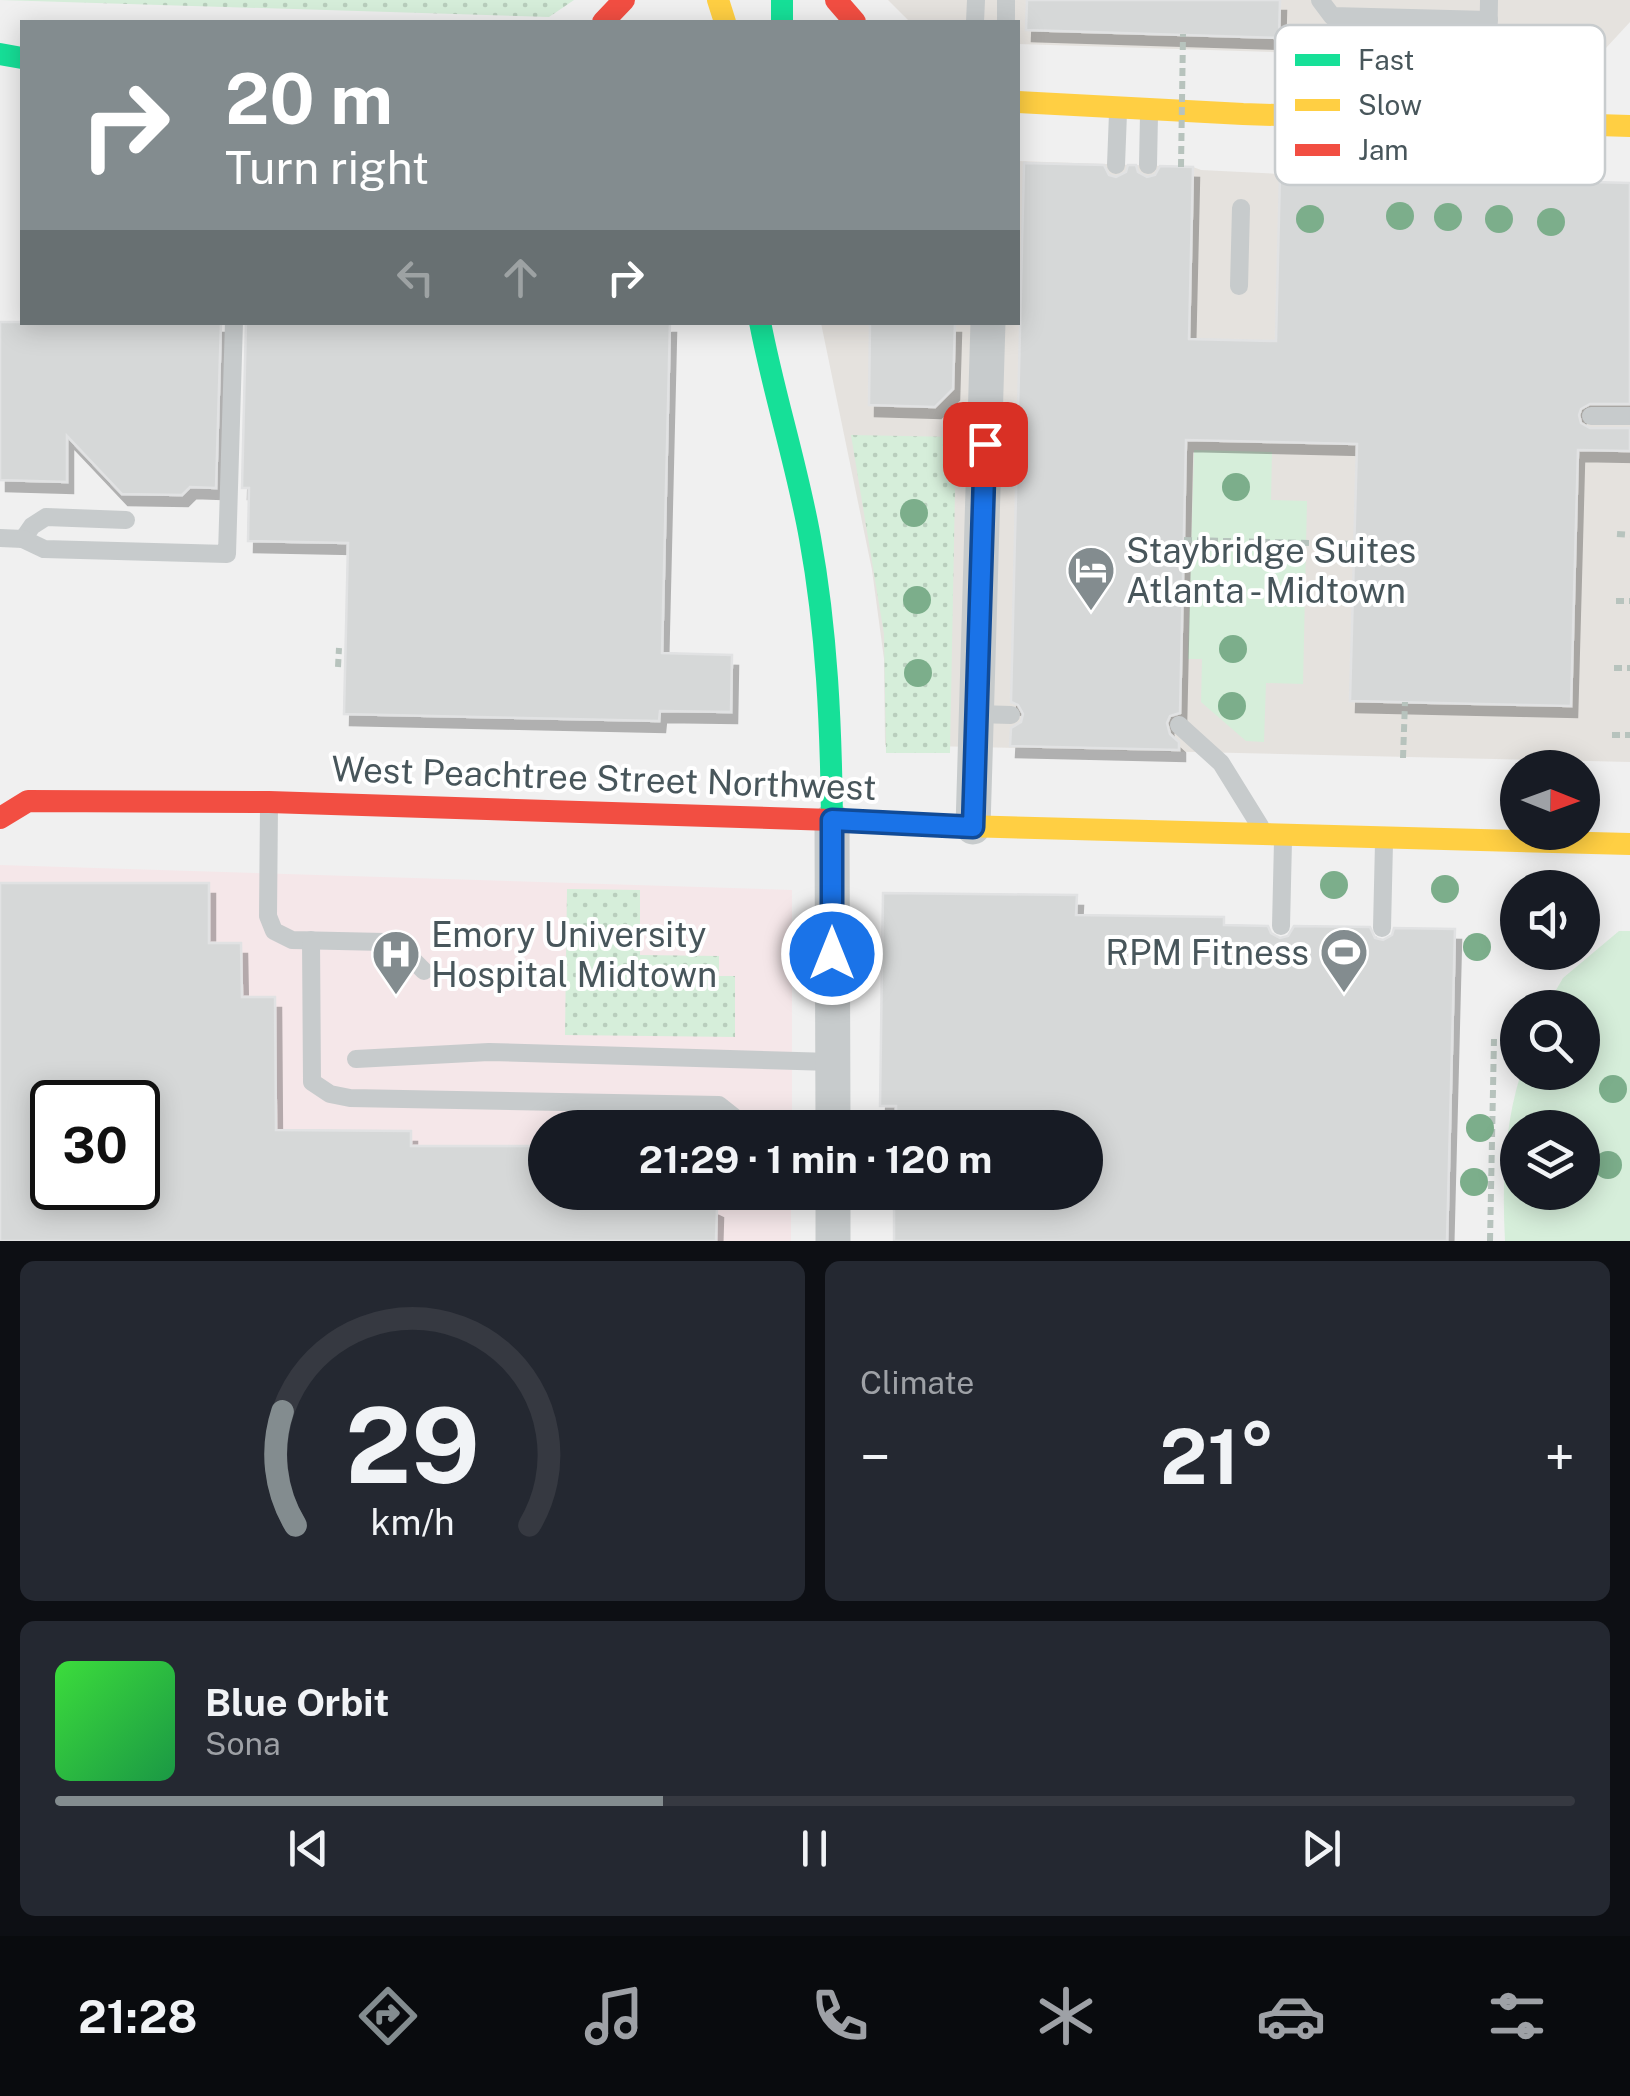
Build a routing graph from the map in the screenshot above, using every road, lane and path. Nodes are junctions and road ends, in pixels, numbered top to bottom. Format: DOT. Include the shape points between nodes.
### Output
graph roads {
  1 [pos="624,0"];
  2 [pos="836,0"];
  3 [pos="1320,0"];
  4 [pos="1489,0"];
  5 [pos="605,20"];
  6 [pos="853,20"];
  7 [pos="1489,20"];
  8 [pos="1489,25"];
  9 [pos="1184,34"];
  10 [pos="1020,102"];
  11 [pos="1118,108"];
  12 [pos="1150,109"];
  13 [pos="1275,114"];
  14 [pos="1605,125"];
  15 [pos="1630,126"];
  16 [pos="1116,165"];
  17 [pos="1148,166"];
  18 [pos="1181,166"];
  19 [pos="1240,208"];
  20 [pos="1238,286"];
  21 [pos="234,325"];
  22 [pos="761,325"];
  23 [pos="988,325"];
  24 [pos="1591,416"];
  25 [pos="1630,416"];
  26 [pos="126,520"];
  27 [pos="1617,534"];
  28 [pos="1630,535"];
  29 [pos="0,538"];
  30 [pos="23,538"];
  31 [pos="1184,540"];
  32 [pos="1354,544"];
  33 [pos="1616,601"];
  34 [pos="1630,601"];
  35 [pos="338,648"];
  36 [pos="338,667"];
  37 [pos="1614,668"];
  38 [pos="1630,668"];
  39 [pos="1405,702"];
  40 [pos="1179,726"];
  41 [pos="1612,735"];
  42 [pos="1630,735"];
  43 [pos="1403,758"];
  44 [pos="0,790"];
  45 [pos="28,800"];
  46 [pos="269,802"];
  47 [pos="0,818"];
  48 [pos="832,820"];
  49 [pos="973,827"];
  50 [pos="1275,835"];
  51 [pos="1384,838"];
  52 [pos="1630,844"];
  53 [pos="1281,926"];
  54 [pos="1382,928"];
  55 [pos="311,940"];
  56 [pos="424,971"];
  57 [pos="1494,1039"];
  58 [pos="356,1059"];
  59 [pos="832,1062"];
  60 [pos="725,1110"];
  61 [pos="833,1110"];
  62 [pos="833,1210"];
  63 [pos="833,1241"];
  64 [pos="1490,1241"];
  1 -- 5 [label="main road"];
  2 -- 6 [label="main road"];
  3 -- 7 [label="lane" via="1332,16"];
  4 -- 7 [label="lane"];
  7 -- 8 [label="lane"];
  9 -- 18 [label="path, bridge"];
  10 -- 11 [label="main road"];
  11 -- 12 [label="main road"];
  11 -- 16 [label="lane"];
  12 -- 13 [label="main road"];
  12 -- 17 [label="lane"];
  14 -- 15 [label="main road"];
  19 -- 20 [label="lane"];
  21 -- 30 [label="lane" via="227,554 44,548"];
  22 -- 48 [label="main road" via="824,624"];
  23 -- 49 [label="street" via="994,715"];
  24 -- 25 [label="lane"];
  26 -- 30 [label="lane" via="46,517"];
  27 -- 28 [label="path"];
  29 -- 30 [label="lane"];
  31 -- 32 [label="path"];
  33 -- 34 [label="path"];
  35 -- 36 [label="path"];
  37 -- 38 [label="path"];
  39 -- 43 [label="path"];
  40 -- 50 [label="lane" via="1220,763"];
  41 -- 42 [label="path"];
  44 -- 45 [label="main road"];
  45 -- 46 [label="main road, West Peachtree Street Northwest"];
  45 -- 47 [label="main road"];
  46 -- 48 [label="main road, West Peachtree Street Northwest"];
  46 -- 55 [label="lane" via="268,916 274,930"];
  48 -- 49 [label="main road, West Peachtree Street Northwest"];
  48 -- 59 [label="street"];
  49 -- 50 [label="main road, West Peachtree Street Northwest"];
  50 -- 51 [label="main road, West Peachtree Street Northwest"];
  50 -- 53 [label="lane"];
  51 -- 52 [label="main road, West Peachtree Street Northwest"];
  51 -- 54 [label="lane"];
  55 -- 56 [label="lane" via="385,942"];
  55 -- 60 [label="lane" via="312,1082 330,1094"];
  57 -- 64 [label="path"];
  58 -- 59 [label="lane" via="489,1052"];
  59 -- 61 [label="street"];
  62 -- 63 [label="street"];
}
